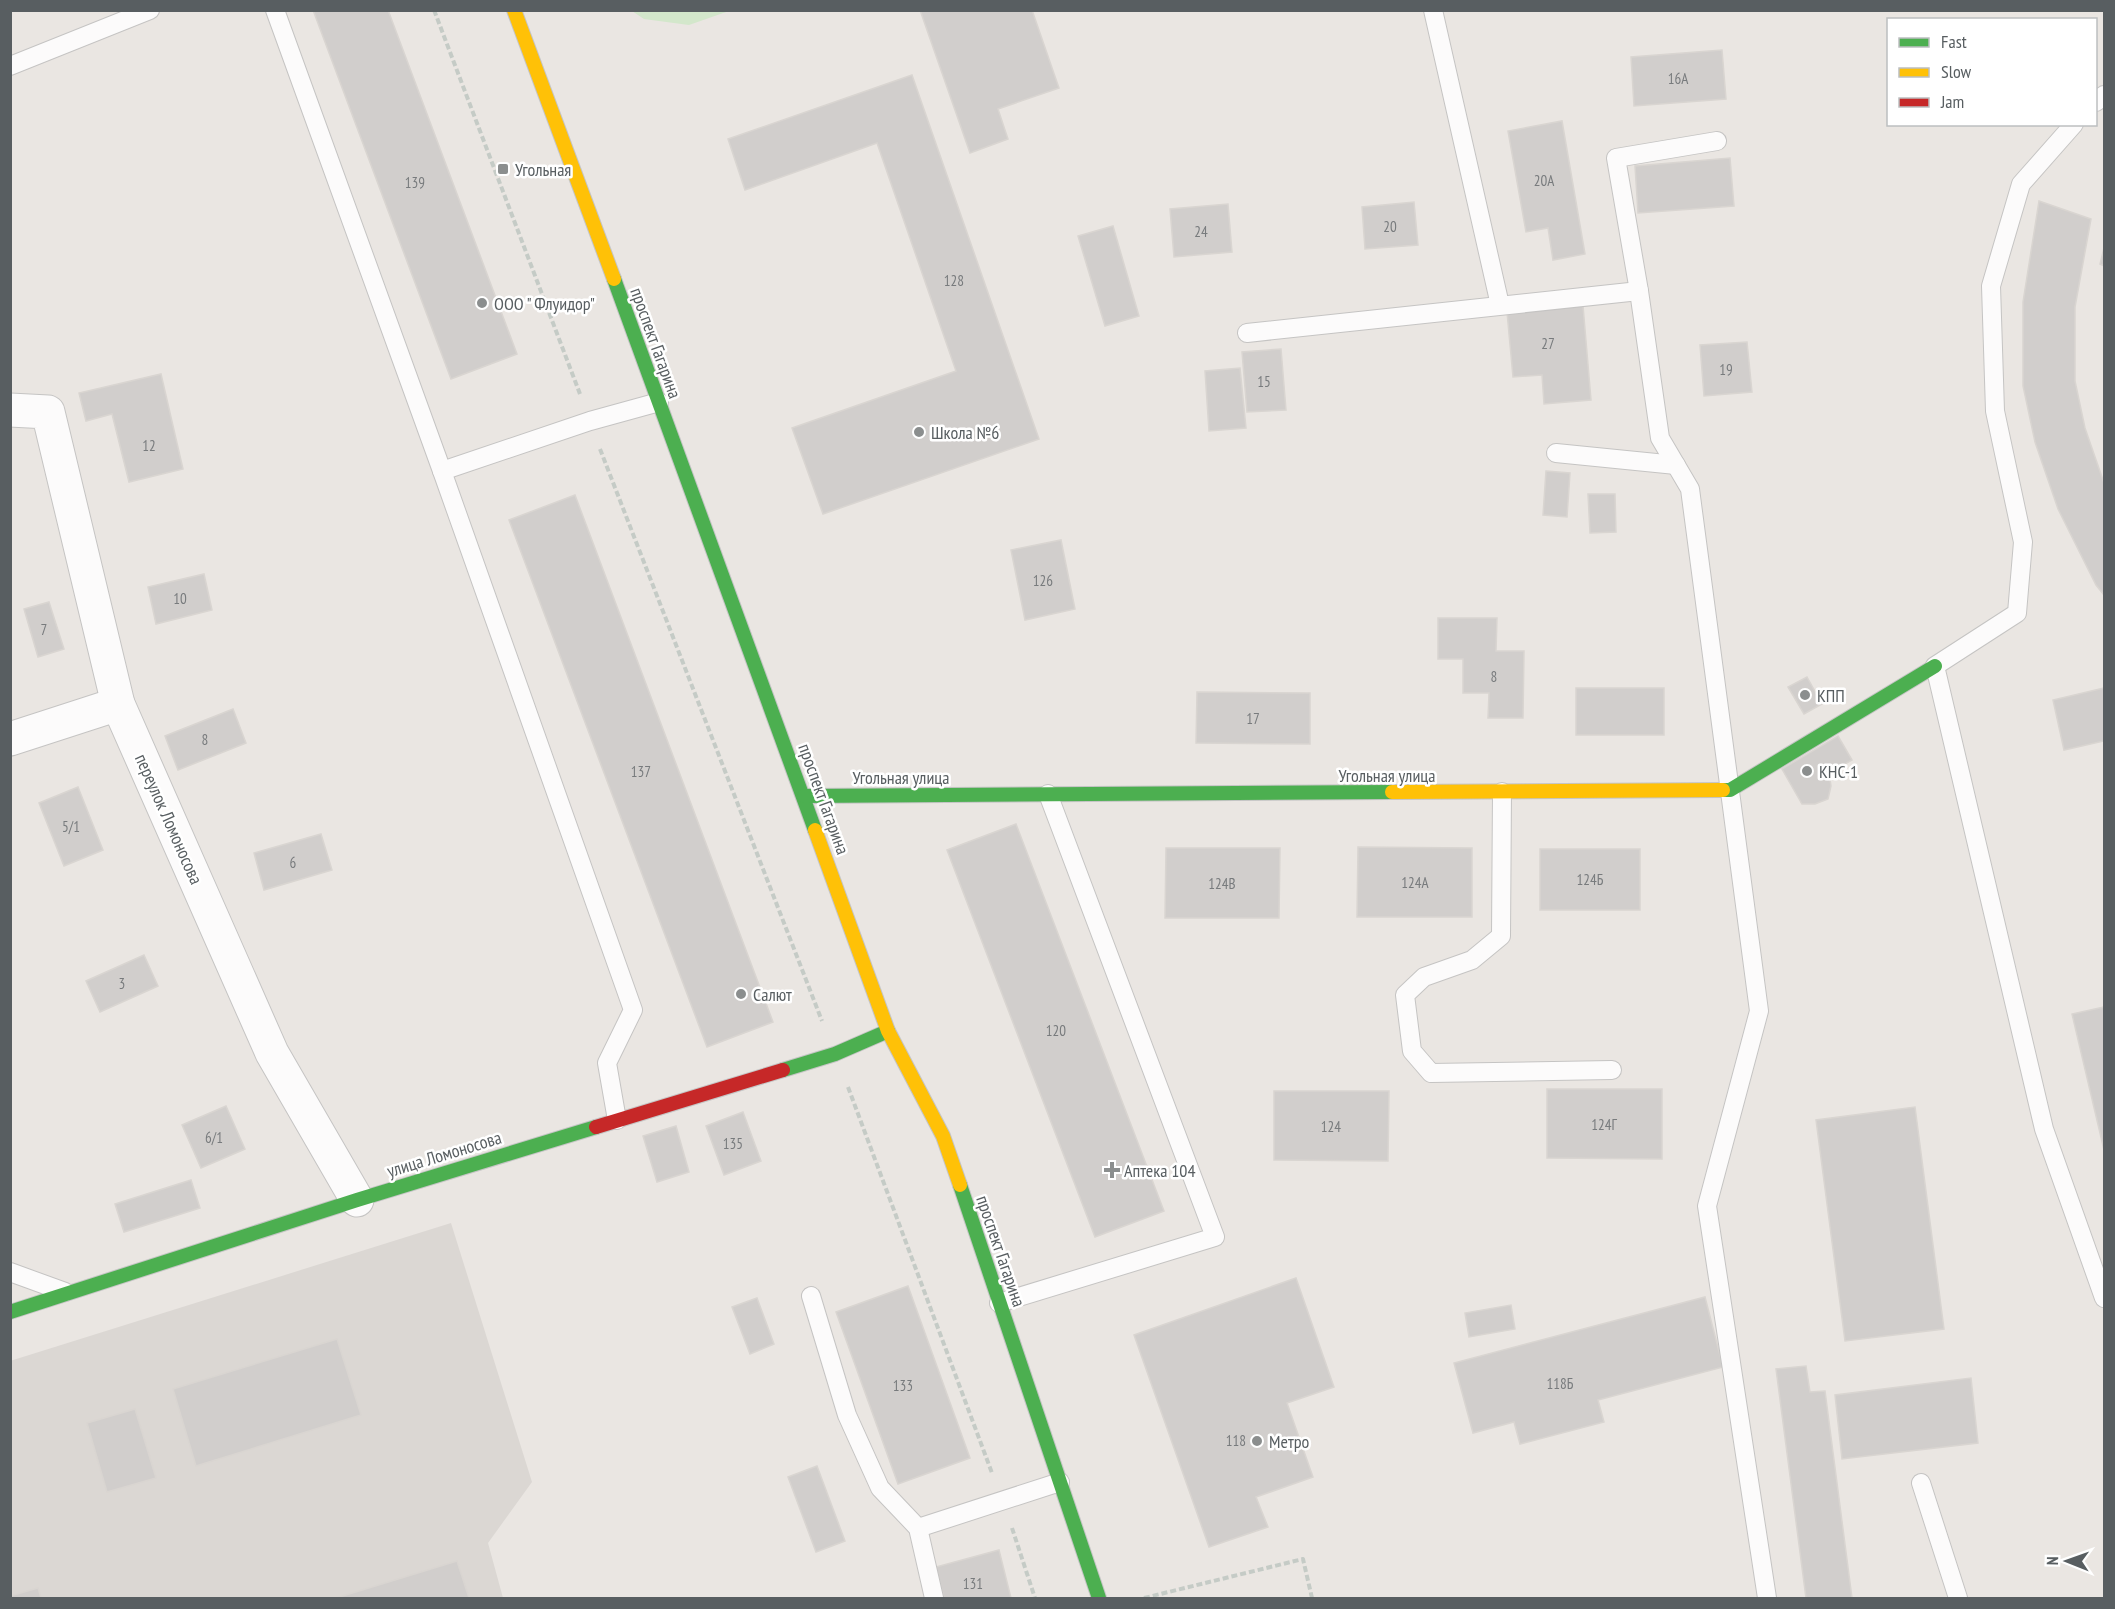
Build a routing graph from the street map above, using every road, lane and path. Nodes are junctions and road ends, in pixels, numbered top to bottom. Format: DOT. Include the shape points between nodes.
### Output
graph roads {
  1 [pos="150,10"];
  2 [pos="275,10"];
  3 [pos="434,10"];
  4 [pos="514,10"];
  5 [pos="1433,10"];
  6 [pos="10,66"];
  7 [pos="2072,126"];
  8 [pos="1717,141"];
  9 [pos="1639,291"];
  10 [pos="1500,305"];
  11 [pos="1247,333"];
  12 [pos="659,402"];
  13 [pos="10,410"];
  14 [pos="590,421"];
  15 [pos="1556,453"];
  16 [pos="1676,465"];
  17 [pos="442,471"];
  18 [pos="1935,666"];
  19 [pos="118,704"];
  20 [pos="10,739"];
  21 [pos="1730,789"];
  22 [pos="1502,792"];
  23 [pos="1048,794"];
  24 [pos="804,796"];
  25 [pos="888,1031"];
  26 [pos="835,1054"];
  27 [pos="1612,1070"];
  28 [pos="617,1120"];
  29 [pos="357,1200"];
  30 [pos="10,1272"];
  31 [pos="70,1293"];
  32 [pos="811,1296"];
  33 [pos="2104,1298"];
  34 [pos="999,1303"];
  35 [pos="10,1312"];
  36 [pos="1060,1482"];
  37 [pos="1921,1483"];
  38 [pos="1003,1501"];
  39 [pos="918,1528"];
  40 [pos="934,1599"];
  41 [pos="1035,1599"];
  42 [pos="1099,1599"];
  43 [pos="1144,1599"];
  44 [pos="1312,1599"];
  45 [pos="1767,1599"];
  46 [pos="1958,1599"];
  1 -- 6 [label="lane"];
  2 -- 17 [label="lane"];
  3 -- 14 [label="path"];
  4 -- 12 [label="street, проспект Гагарина"];
  5 -- 10 [label="lane"];
  7 -- 18 [label="lane" via="2021,184 1991,286 1995,411 2023,542 2017,613"];
  8 -- 9 [label="lane" via="1616,158"];
  9 -- 10 [label="lane"];
  9 -- 16 [label="lane" via="1660,438"];
  10 -- 11 [label="lane"];
  12 -- 14 [label="lane"];
  12 -- 24 [label="street, проспект Гагарина"];
  13 -- 19 [label="street, переулок Ломоносова" via="48,412"];
  14 -- 17 [label="lane"];
  14 -- 26 [label="path"];
  15 -- 16 [label="lane"];
  16 -- 21 [label="lane" via="1690,489"];
  17 -- 28 [label="lane" via="633,1010 607,1063"];
  18 -- 21 [label="street"];
  18 -- 33 [label="lane" via="2044,1129"];
  19 -- 20 [label="street"];
  19 -- 29 [label="street, переулок Ломоносова" via="272,1053"];
  21 -- 22 [label="street, Угольная улица"];
  21 -- 45 [label="lane" via="1759,1011 1707,1206"];
  22 -- 23 [label="street, Угольная улица"];
  22 -- 27 [label="lane" via="1501,936 1472,960 1424,977 1406,995 1412,1051 1431,1072"];
  23 -- 24 [label="street, Угольная улица"];
  23 -- 34 [label="lane" via="1215,1237"];
  24 -- 25 [label="street, проспект Гагарина"];
  25 -- 26 [label="street, улица Ломоносова"];
  25 -- 34 [label="street, проспект Гагарина" via="943,1136"];
  26 -- 28 [label="street, улица Ломоносова"];
  26 -- 38 [label="path"];
  28 -- 29 [label="street, улица Ломоносова"];
  29 -- 31 [label="street, улица Ломоносова"];
  30 -- 31 [label="lane"];
  31 -- 35 [label="street, улица Ломоносова"];
  32 -- 39 [label="lane" via="847,1415 880,1488"];
  34 -- 36 [label="street, проспект Гагарина"];
  36 -- 38 [label="lane"];
  36 -- 42 [label="street, проспект Гагарина"];
  37 -- 46 [label="lane"];
  38 -- 39 [label="lane"];
  38 -- 41 [label="path"];
  39 -- 40 [label="lane"];
  43 -- 44 [label="path" via="1303,1559"];
}
